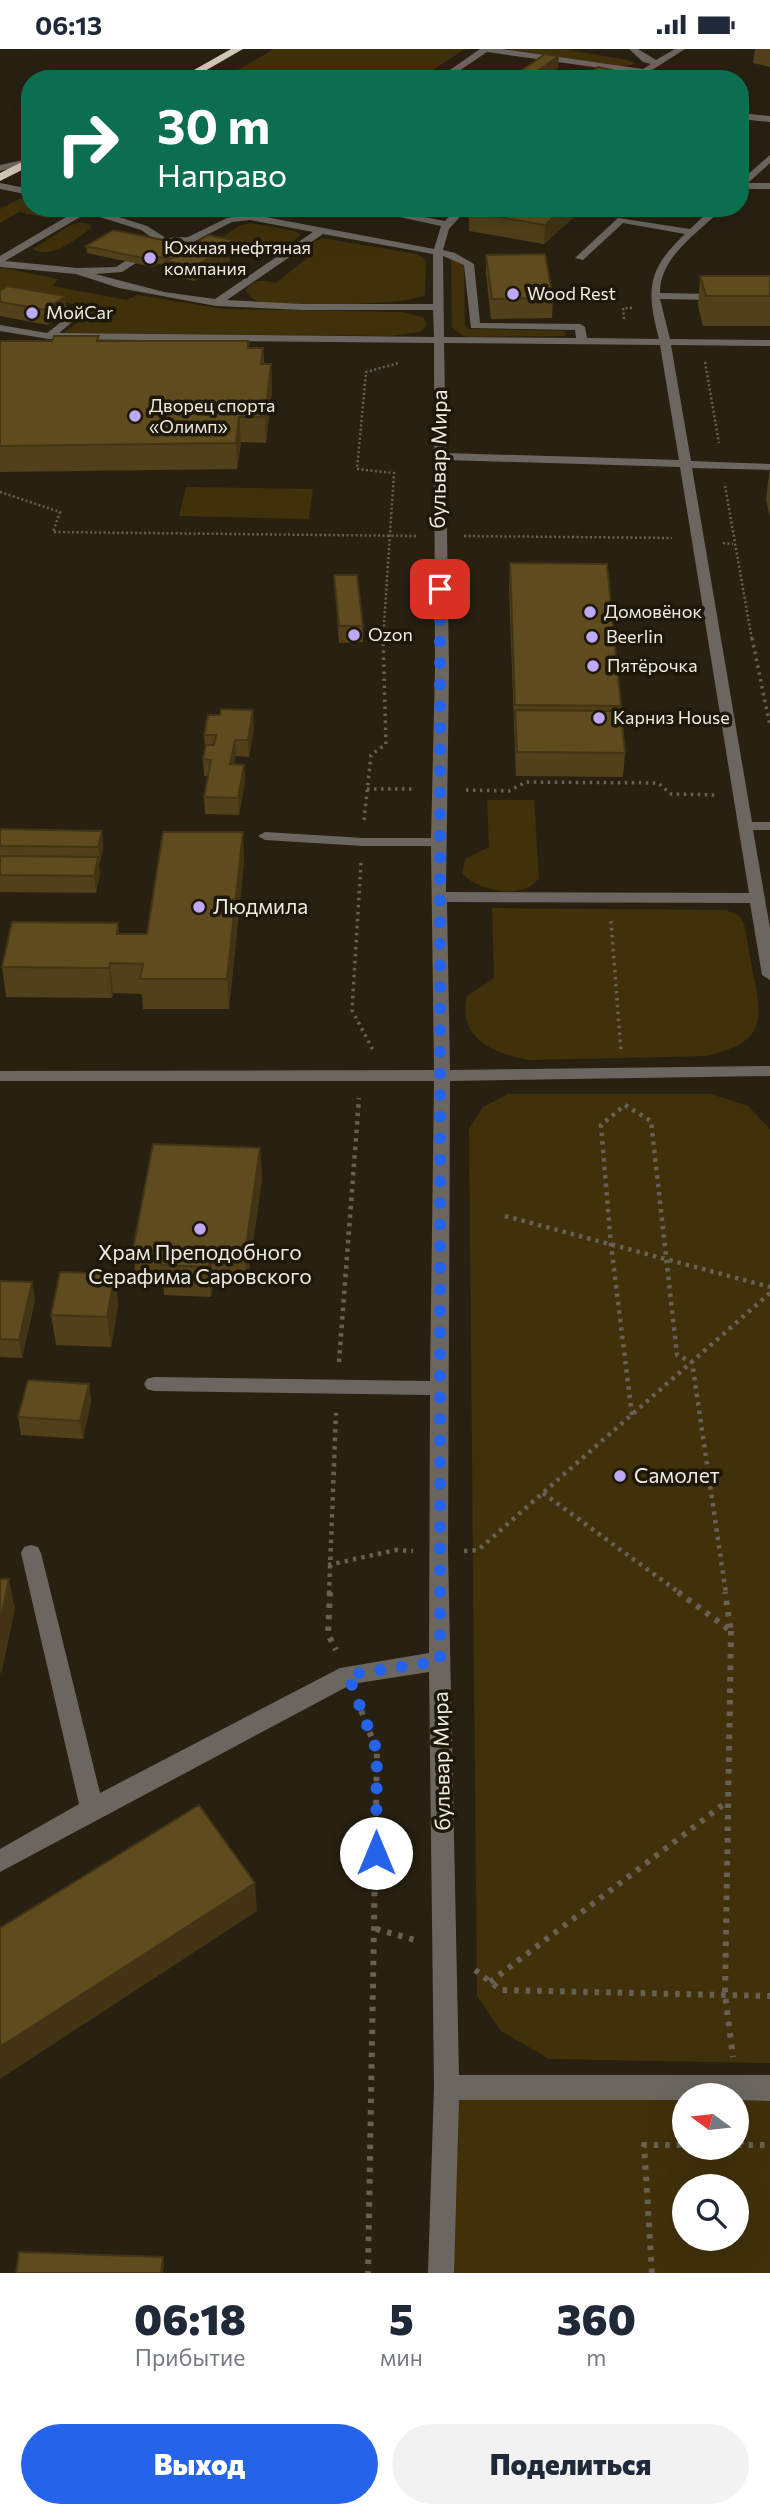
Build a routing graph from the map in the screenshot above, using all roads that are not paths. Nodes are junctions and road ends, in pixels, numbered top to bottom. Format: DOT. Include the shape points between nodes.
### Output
graph roads {
  1 [pos="238,49"];
  2 [pos="633,49"];
  3 [pos="681,49"];
  4 [pos="657,63"];
  5 [pos="200,70"];
  6 [pos="455,70"];
  7 [pos="635,70"];
  8 [pos="644,70"];
  9 [pos="749,117"];
  10 [pos="770,119"];
  11 [pos="770,158"];
  12 [pos="21,164"];
  13 [pos="21,166"];
  14 [pos="0,168"];
  15 [pos="0,178"];
  16 [pos="749,178"];
  17 [pos="770,185"];
  18 [pos="0,186"];
  19 [pos="749,186"];
  20 [pos="21,190"];
  21 [pos="70,217"];
  22 [pos="109,217"];
  23 [pos="408,217"];
  24 [pos="453,217"];
  25 [pos="708,217"];
  26 [pos="445,224"];
  27 [pos="321,230"];
  28 [pos="692,232"];
  29 [pos="164,241"];
  30 [pos="438,255"];
  31 [pos="580,258"];
  32 [pos="0,262"];
  33 [pos="78,271"];
  34 [pos="656,296"];
  35 [pos="770,298"];
  36 [pos="216,303"];
  37 [pos="439,307"];
  38 [pos="57,318"];
  39 [pos="0,328"];
  40 [pos="49,336"];
  41 [pos="665,341"];
  42 [pos="440,342"];
  43 [pos="582,342"];
  44 [pos="770,343"];
  45 [pos="441,456"];
  46 [pos="686,465"];
  47 [pos="770,467"];
  48 [pos="770,826"];
  49 [pos="746,827"];
  50 [pos="265,836"];
  51 [pos="438,842"];
  52 [pos="441,897"];
  53 [pos="759,898"];
  54 [pos="770,975"];
  55 [pos="770,1071"];
  56 [pos="0,1076"];
  57 [pos="442,1076"];
  58 [pos="154,1384"];
  59 [pos="439,1388"];
  60 [pos="31,1553"];
  61 [pos="440,1661"];
  62 [pos="92,1809"];
  63 [pos="0,1861"];
  64 [pos="447,2087"];
  65 [pos="770,2088"];
  66 [pos="441,2273"];
  1 -- 5 [label="highway"];
  2 -- 4 [label="street"];
  3 -- 4 [label="street"];
  4 -- 8 [label="street"];
  6 -- 7 [label="street" via="485,50"];
  9 -- 10 [label="street"];
  11 -- 16 [label="street"];
  12 -- 14 [label="street"];
  13 -- 15 [label="highway"];
  17 -- 19 [label="street"];
  18 -- 20 [label="street"];
  21 -- 32 [label="street"];
  22 -- 29 [label="street" via="144,228"];
  23 -- 26 [label="street"];
  24 -- 26 [label="street"];
  25 -- 28 [label="street"];
  26 -- 30 [label="street, бульвар Мира"];
  27 -- 29 [label="street" via="239,217 190,240"];
  27 -- 30 [label="street"];
  27 -- 36 [label="street"];
  28 -- 31 [label="street" via="621,220"];
  28 -- 34 [label="street" via="660,267"];
  29 -- 33 [label="street" via="118,270"];
  30 -- 37 [label="street, бульвар Мира"];
  30 -- 43 [label="street" via="452,255 469,264 475,326 580,327"];
  32 -- 33 [label="street"];
  33 -- 36 [label="street" via="104,282"];
  34 -- 35 [label="street"];
  34 -- 41 [label="street"];
  36 -- 37 [label="street"];
  37 -- 42 [label="street, бульвар Мира"];
  38 -- 40 [label="street" via="67,322"];
  39 -- 40 [label="street"];
  40 -- 42 [label="street"];
  41 -- 43 [label="street"];
  41 -- 44 [label="street"];
  41 -- 46 [label="street"];
  42 -- 43 [label="street"];
  42 -- 45 [label="street, бульвар Мира"];
  45 -- 46 [label="street"];
  45 -- 51 [label="street, бульвар Мира"];
  46 -- 47 [label="street"];
  46 -- 49 [label="street"];
  48 -- 49 [label="street"];
  49 -- 53 [label="street"];
  50 -- 51 [label="street"];
  51 -- 52 [label="street, бульвар Мира"];
  52 -- 53 [label="street"];
  52 -- 57 [label="street, бульвар Мира"];
  53 -- 54 [label="street"];
  55 -- 57 [label="street"];
  56 -- 57 [label="street"];
  57 -- 59 [label="street, бульвар Мира"];
  58 -- 59 [label="street"];
  59 -- 61 [label="street, бульвар Мира"];
  60 -- 62 [label="street"];
  61 -- 62 [label="street" via="348,1675"];
  61 -- 64 [label="street, бульвар Мира"];
  62 -- 63 [label="street"];
  64 -- 65 [label="street"];
  64 -- 66 [label="street, бульвар Мира"];
}
